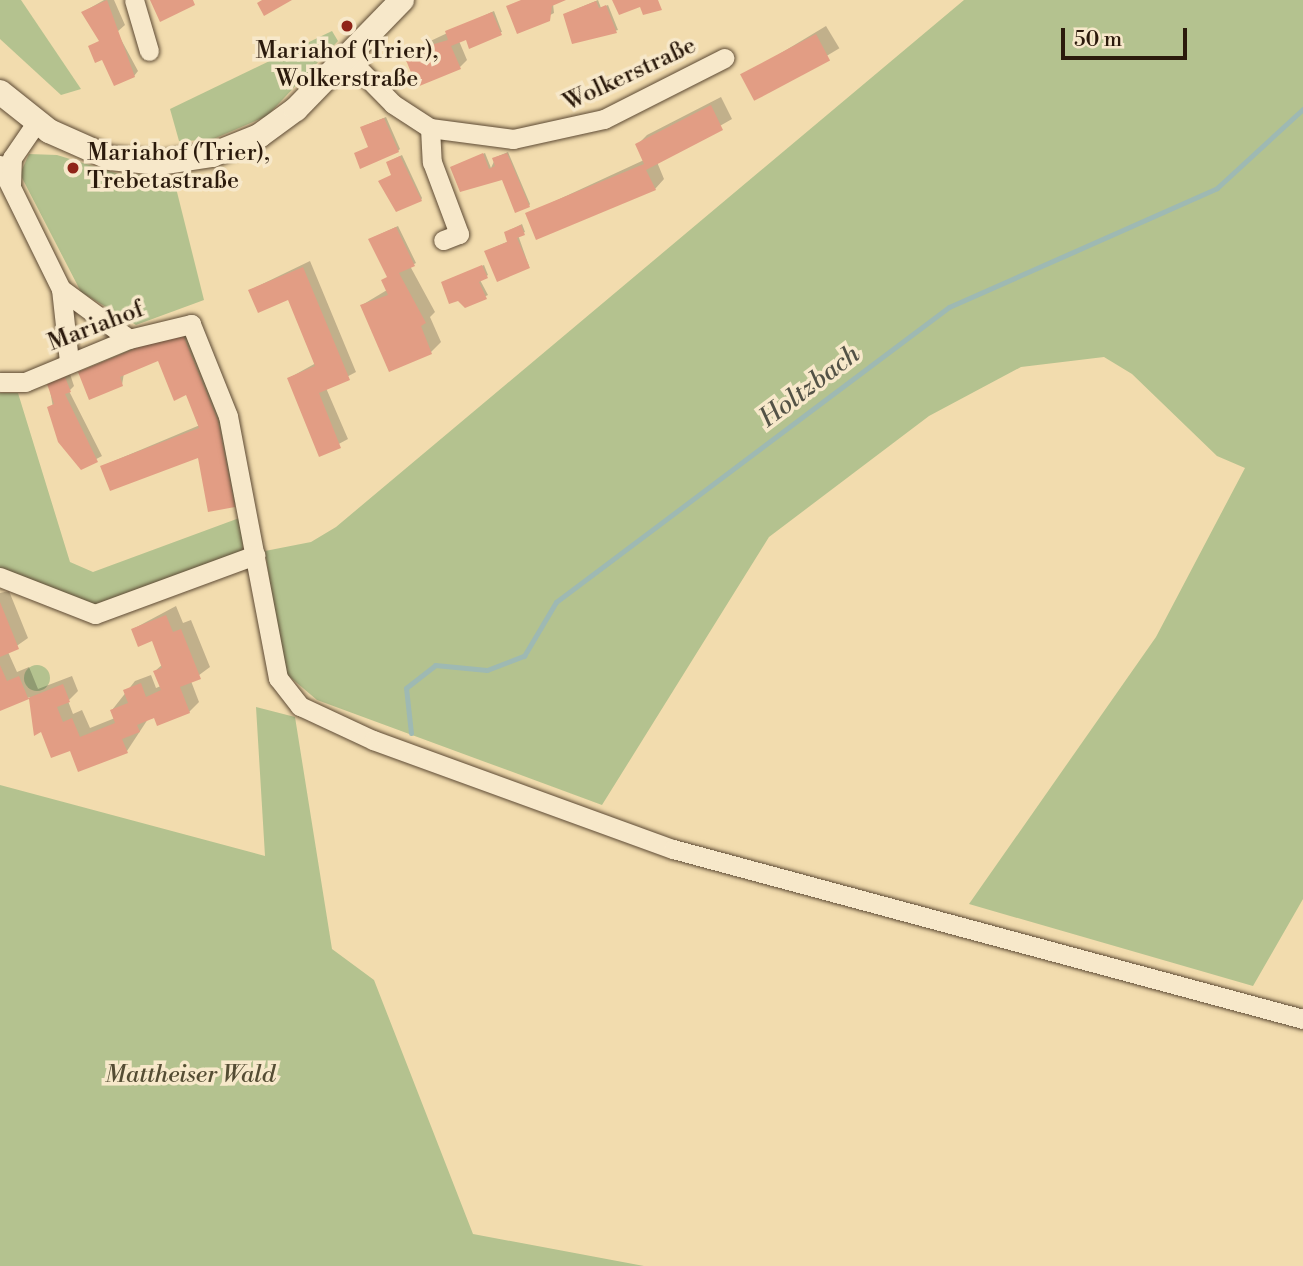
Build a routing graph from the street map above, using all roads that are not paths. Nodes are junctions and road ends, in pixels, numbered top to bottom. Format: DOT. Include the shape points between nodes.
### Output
graph roads {
  1 [pos="134,0"];
  2 [pos="402,0"];
  3 [pos="149,51"];
  4 [pos="347,57"];
  5 [pos="724,58"];
  6 [pos="0,92"];
  7 [pos="18,115"];
  8 [pos="430,128"];
  9 [pos="0,165"];
  10 [pos="11,186"];
  11 [pos="443,240"];
  12 [pos="61,289"];
  13 [pos="128,339"];
  14 [pos="69,362"];
  15 [pos="0,382"];
  16 [pos="255,555"];
  17 [pos="0,578"];
  18 [pos="1303,1019"];
  1 -- 3 [label="street"];
  2 -- 4 [label="street"];
  4 -- 7 [label="street" via="270,130 212,155 129,162 77,146"];
  4 -- 8 [label="street, Wolkerstraße" via="393,104"];
  5 -- 8 [label="street, Wolkerstraße" via="604,119 561,133 476,138"];
  6 -- 7 [label="street"];
  7 -- 10 [label="street"];
  8 -- 11 [label="street" via="432,162 459,234"];
  9 -- 10 [label="street"];
  10 -- 12 [label="street"];
  12 -- 13 [label="street"];
  12 -- 14 [label="street"];
  13 -- 14 [label="street, Mariahof"];
  13 -- 16 [label="street, Mariahof" via="186,321 197,331 228,416"];
  14 -- 15 [label="street, Mariahof" via="25,382"];
  16 -- 17 [label="street" via="95,614"];
  16 -- 18 [label="street" via="278,678 300,706 373,740 673,849"];
}
